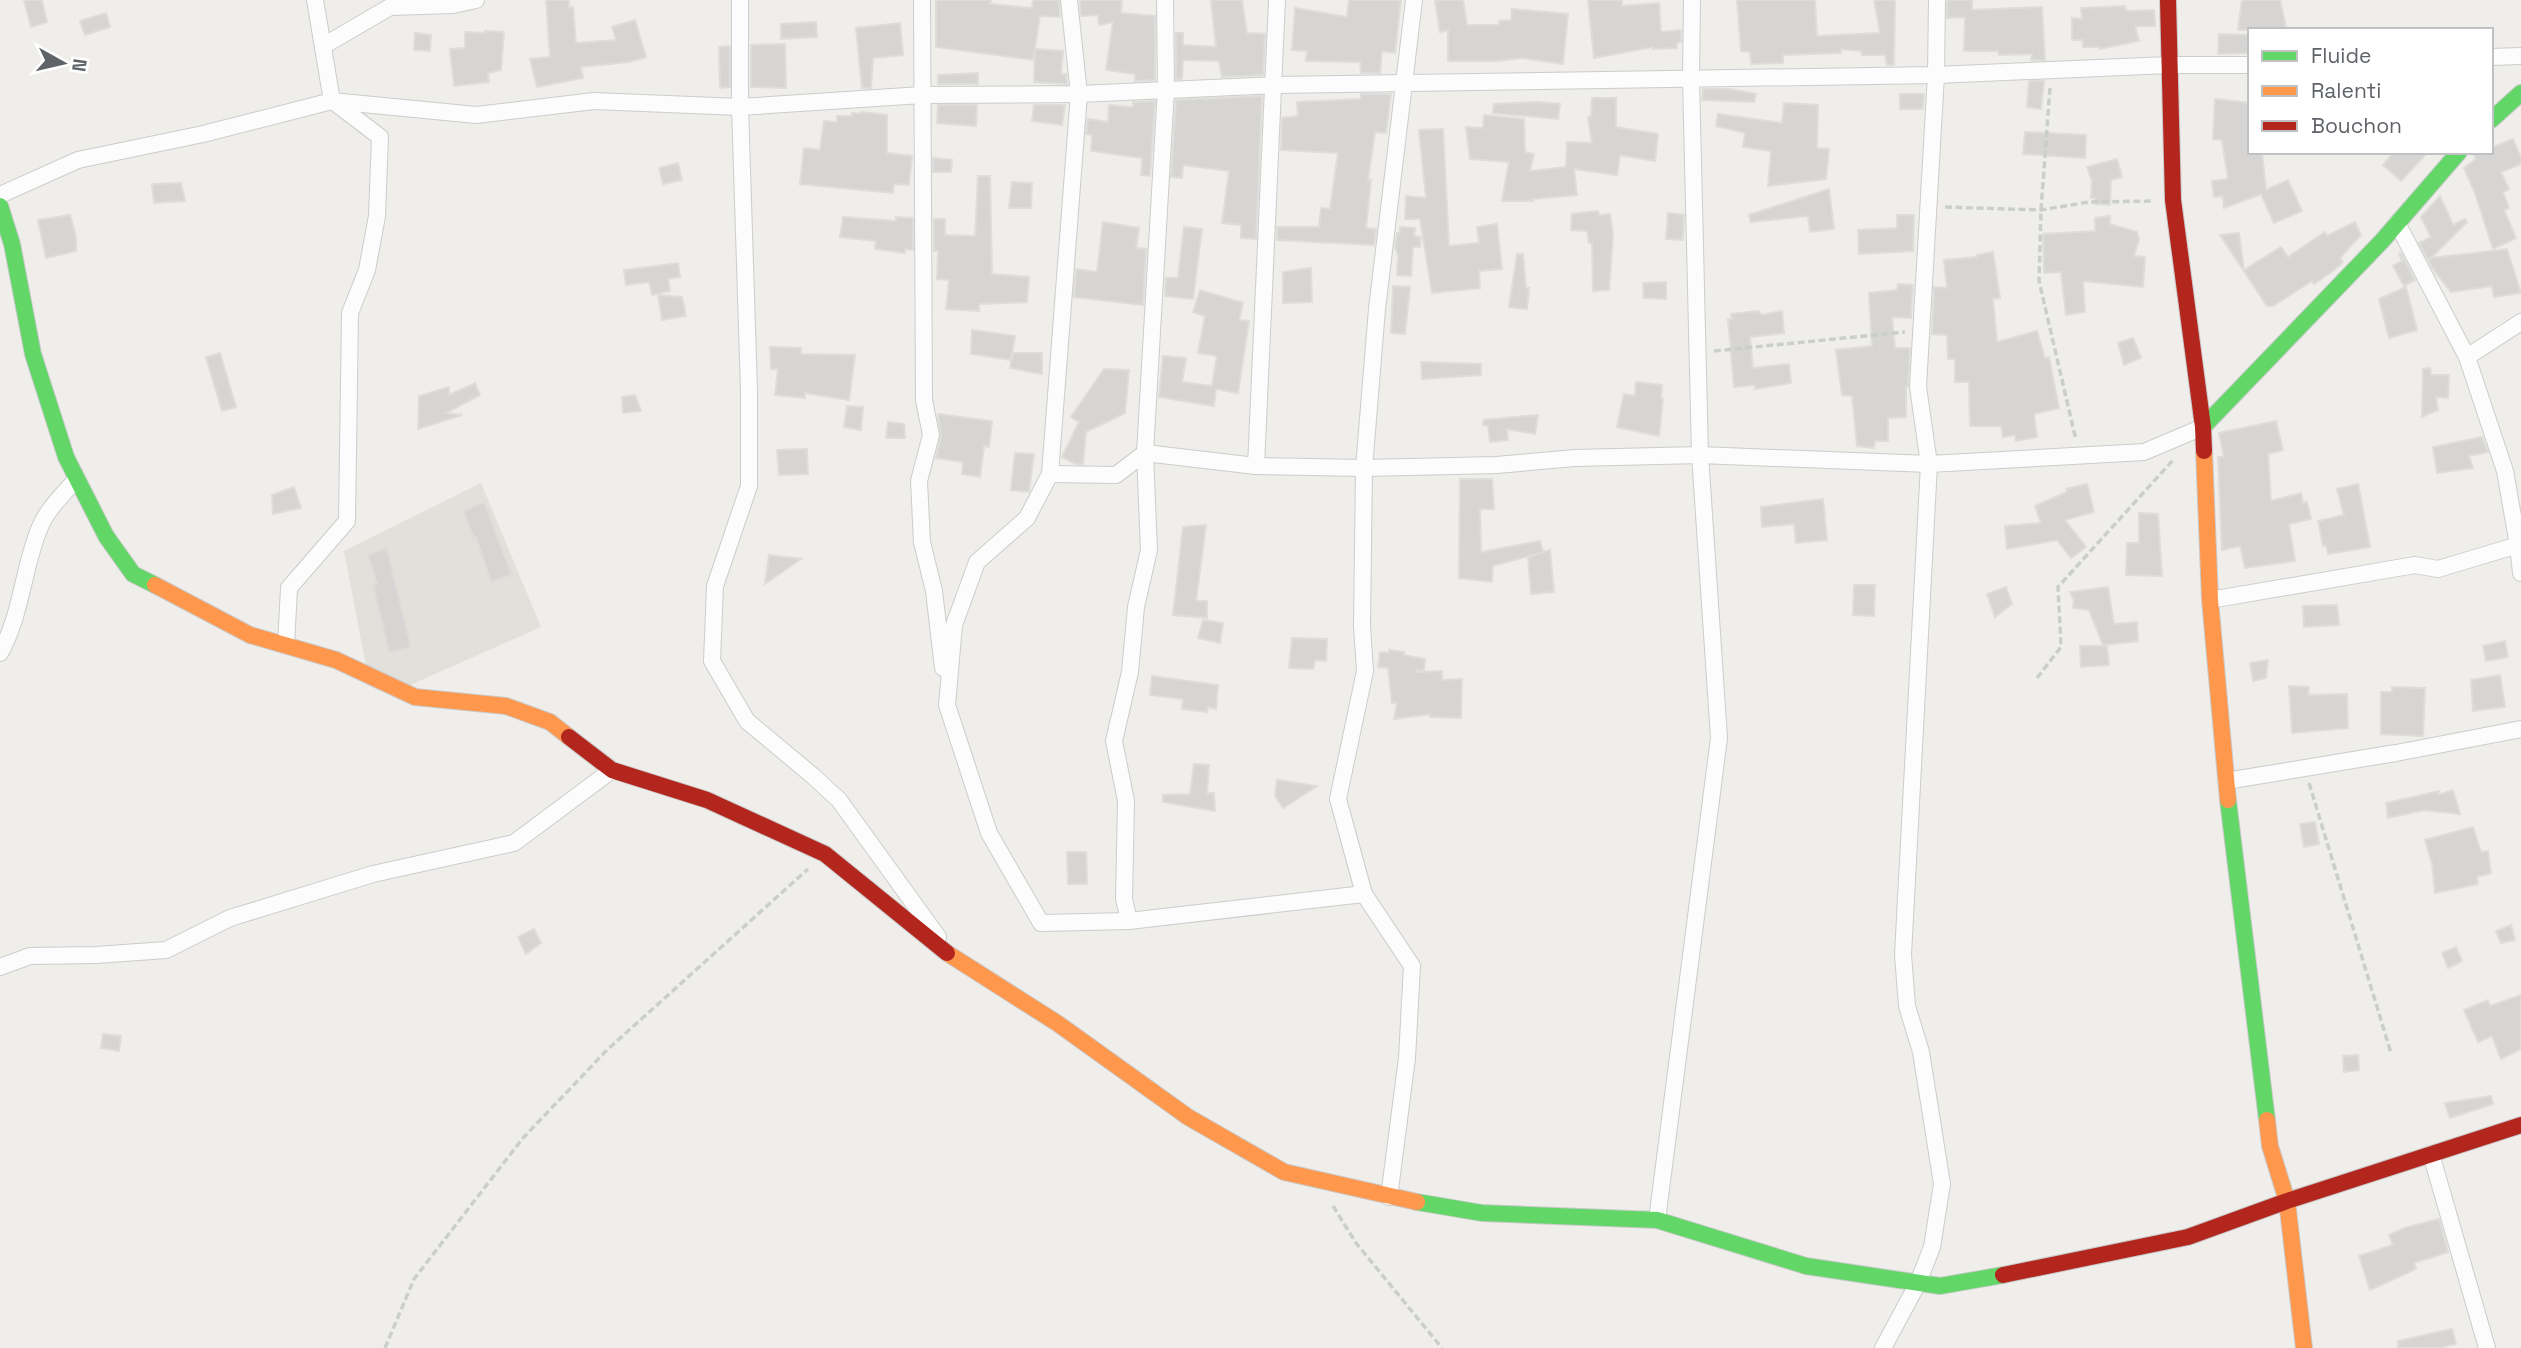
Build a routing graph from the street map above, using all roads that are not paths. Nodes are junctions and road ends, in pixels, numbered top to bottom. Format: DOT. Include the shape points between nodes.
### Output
graph roads {
  1 [pos="315,0"];
  2 [pos="476,0"];
  3 [pos="740,0"];
  4 [pos="922,0"];
  5 [pos="1069,0"];
  6 [pos="1165,0"];
  7 [pos="1277,0"];
  8 [pos="1414,0"];
  9 [pos="1692,0"];
  10 [pos="1937,0"];
  11 [pos="2168,0"];
  12 [pos="323,46"];
  13 [pos="2521,56"];
  14 [pos="2493,57"];
  15 [pos="2169,65"];
  16 [pos="2248,65"];
  17 [pos="1936,75"];
  18 [pos="1691,79"];
  19 [pos="1403,83"];
  20 [pos="1275,85"];
  21 [pos="1166,89"];
  22 [pos="2521,93"];
  23 [pos="1079,94"];
  24 [pos="922,95"];
  25 [pos="332,100"];
  26 [pos="740,107"];
  27 [pos="2493,118"];
  28 [pos="2457,154"];
  29 [pos="0,195"];
  30 [pos="0,206"];
  31 [pos="2397,223"];
  32 [pos="2521,322"];
  33 [pos="2467,356"];
  34 [pos="2203,427"];
  35 [pos="1145,453"];
  36 [pos="1700,455"];
  37 [pos="1929,464"];
  38 [pos="1256,466"];
  39 [pos="1364,468"];
  40 [pos="1050,474"];
  41 [pos="77,478"];
  42 [pos="2518,545"];
  43 [pos="2521,573"];
  44 [pos="2210,600"];
  45 [pos="286,645"];
  46 [pos="0,653"];
  47 [pos="947,705"];
  48 [pos="2521,729"];
  49 [pos="612,770"];
  50 [pos="2226,780"];
  51 [pos="1364,894"];
  52 [pos="1129,921"];
  53 [pos="952,957"];
  54 [pos="0,967"];
  55 [pos="2521,1125"];
  56 [pos="2431,1154"];
  57 [pos="1389,1197"];
  58 [pos="2287,1200"];
  59 [pos="1657,1220"];
  60 [pos="1918,1283"];
  61 [pos="2302,1331"];
  62 [pos="1883,1348"];
  63 [pos="2304,1348"];
  64 [pos="2310,1348"];
  65 [pos="2487,1348"];
  1 -- 12 [label="street"];
  2 -- 12 [label="street" via="390,7"];
  3 -- 26 [label="street"];
  4 -- 24 [label="street"];
  5 -- 23 [label="street"];
  6 -- 21 [label="street"];
  7 -- 20 [label="street"];
  8 -- 19 [label="street"];
  9 -- 18 [label="street"];
  10 -- 17 [label="street"];
  11 -- 15 [label="street"];
  12 -- 25 [label="street"];
  13 -- 14 [label="street"];
  15 -- 16 [label="street"];
  15 -- 17 [label="street"];
  15 -- 34 [label="street" via="2173,200"];
  17 -- 18 [label="street"];
  17 -- 37 [label="street" via="1918,387"];
  18 -- 19 [label="street"];
  18 -- 36 [label="street"];
  19 -- 20 [label="street"];
  19 -- 39 [label="street"];
  20 -- 21 [label="street"];
  20 -- 38 [label="street"];
  21 -- 23 [label="street"];
  21 -- 35 [label="street"];
  22 -- 27 [label="street"];
  23 -- 24 [label="street"];
  23 -- 40 [label="street"];
  24 -- 26 [label="street"];
  24 -- 47 [label="street" via="924,400 931,435 919,481 922,542 934,591"];
  25 -- 26 [label="street" via="476,115 594,101"];
  25 -- 29 [label="street" via="78,160"];
  25 -- 45 [label="street" via="380,137 377,216 367,270 350,313 348,521 289,588"];
  26 -- 53 [label="street" via="750,486 715,586 712,661 747,721 839,800"];
  28 -- 31 [label="street"];
  30 -- 41 [label="street" via="33,354"];
  31 -- 33 [label="street"];
  31 -- 34 [label="street"];
  32 -- 33 [label="street"];
  33 -- 42 [label="street" via="2505,471"];
  34 -- 37 [label="street" via="2144,452"];
  34 -- 44 [label="street"];
  35 -- 38 [label="street"];
  35 -- 40 [label="street" via="1116,475"];
  35 -- 52 [label="street" via="1149,550 1114,741 1126,802 1124,899"];
  36 -- 37 [label="street"];
  36 -- 39 [label="street"];
  36 -- 59 [label="street" via="1719,738"];
  37 -- 60 [label="street" via="1903,955 1907,1006 1921,1052 1942,1184 1932,1247"];
  38 -- 39 [label="street"];
  39 -- 51 [label="street" via="1365,671 1338,799"];
  40 -- 47 [label="street" via="1027,518 977,562 954,625"];
  41 -- 45 [label="street" via="106,536 133,574 250,635"];
  41 -- 46 [label="street" via="41,523"];
  42 -- 43 [label="street"];
  42 -- 44 [label="street" via="2438,569 2415,565"];
  44 -- 50 [label="street"];
  45 -- 49 [label="street" via="336,660 415,697 506,706 550,722"];
  47 -- 52 [label="street" via="989,833 1041,923"];
  48 -- 50 [label="street"];
  49 -- 53 [label="street" via="707,800 825,854"];
  49 -- 54 [label="street" via="514,843 373,874 230,918 166,950 30,956"];
  50 -- 58 [label="street" via="2270,1146"];
  51 -- 52 [label="street"];
  51 -- 57 [label="street" via="1412,966 1408,1058"];
  53 -- 57 [label="street" via="1057,1023 1188,1117 1284,1172"];
  55 -- 56 [label="street"];
  56 -- 58 [label="street"];
  56 -- 65 [label="street"];
  57 -- 59 [label="street" via="1482,1213"];
  58 -- 60 [label="street" via="2188,1237 1940,1286"];
  58 -- 61 [label="street"];
  59 -- 60 [label="street" via="1806,1266"];
  60 -- 62 [label="street"];
  61 -- 63 [label="street"];
  61 -- 64 [label="street"];
}
